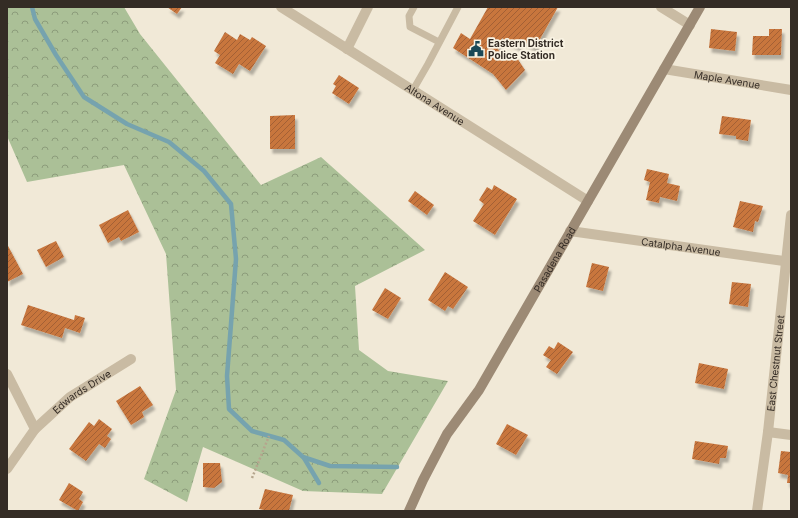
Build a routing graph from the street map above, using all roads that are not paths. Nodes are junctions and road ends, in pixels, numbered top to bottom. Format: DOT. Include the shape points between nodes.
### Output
graph roads {
  1 [pos="281,7"];
  2 [pos="368,7"];
  3 [pos="414,7"];
  4 [pos="458,7"];
  5 [pos="661,7"];
  6 [pos="700,7"];
  7 [pos="690,24"];
  8 [pos="439,42"];
  9 [pos="347,49"];
  10 [pos="664,69"];
  11 [pos="413,90"];
  12 [pos="791,90"];
  13 [pos="588,200"];
  14 [pos="791,215"];
  15 [pos="570,232"];
  16 [pos="789,262"];
  17 [pos="131,359"];
  18 [pos="7,374"];
  19 [pos="34,429"];
  20 [pos="768,432"];
  21 [pos="791,435"];
  22 [pos="7,469"];
  23 [pos="409,511"];
  24 [pos="757,511"];
  1 -- 9 [label="street, Altona Avenue"];
  2 -- 9 [label="street"];
  3 -- 8 [label="lane" via="409,16 410,27"];
  4 -- 8 [label="lane"];
  5 -- 7 [label="street"];
  6 -- 7 [label="main road, Pasadena Road"];
  7 -- 10 [label="main road, Pasadena Road"];
  8 -- 11 [label="lane"];
  9 -- 11 [label="street, Altona Avenue"];
  10 -- 12 [label="street, Maple Avenue"];
  10 -- 13 [label="main road, Pasadena Road"];
  11 -- 13 [label="street, Altona Avenue"];
  13 -- 15 [label="main road, Pasadena Road"];
  14 -- 16 [label="street, East Chestnut Street"];
  15 -- 16 [label="street, Catalpha Avenue"];
  15 -- 23 [label="main road, Pasadena Road" via="479,390 447,434"];
  16 -- 20 [label="street, East Chestnut Street"];
  17 -- 19 [label="street, Edwards Drive" via="70,397"];
  18 -- 19 [label="street"];
  19 -- 22 [label="street, Edwards Drive"];
  20 -- 21 [label="street"];
  20 -- 24 [label="street, East Chestnut Street"];
}
